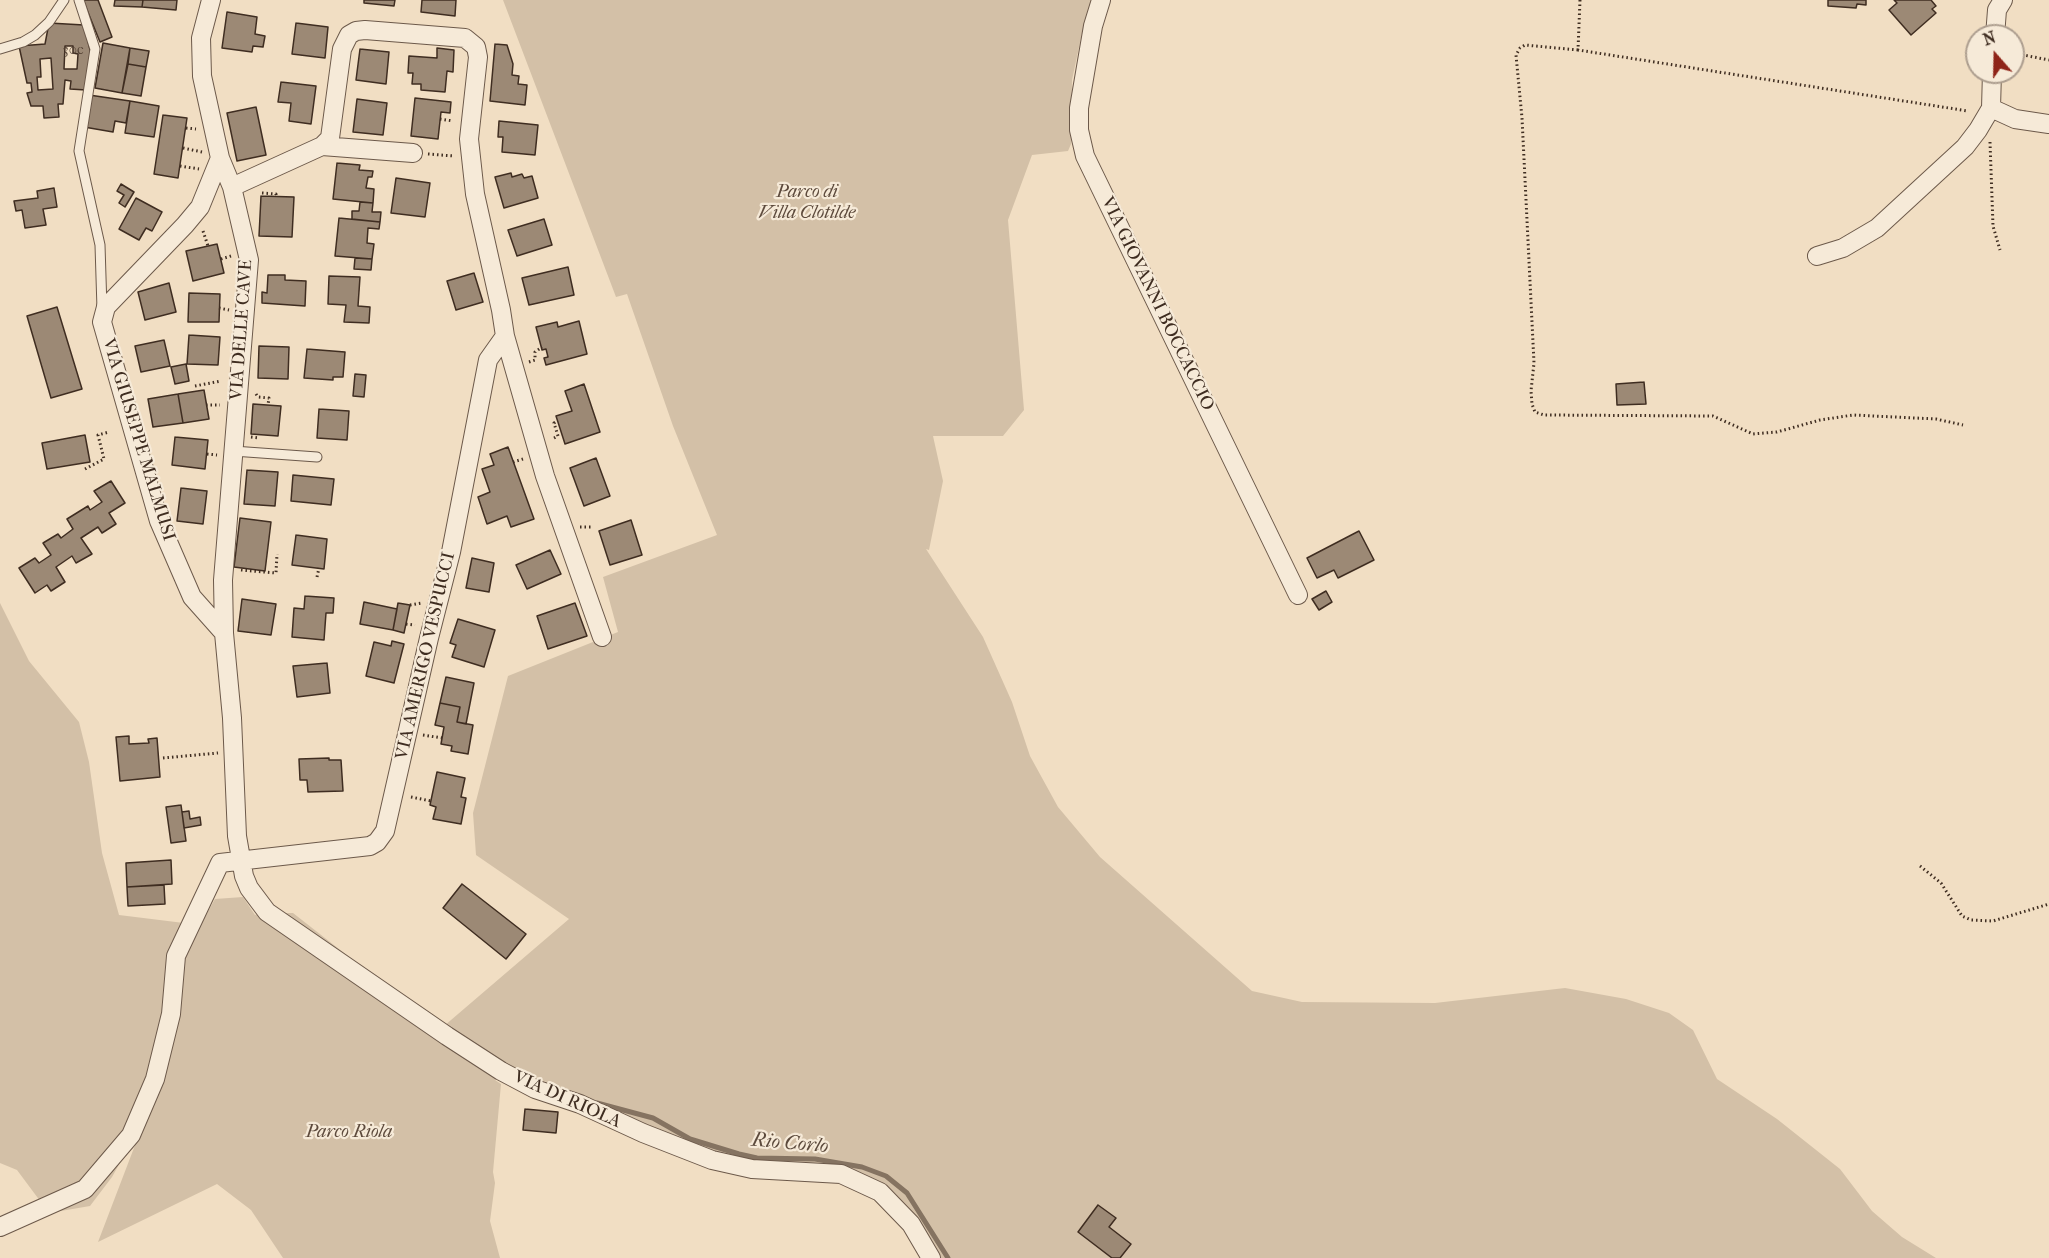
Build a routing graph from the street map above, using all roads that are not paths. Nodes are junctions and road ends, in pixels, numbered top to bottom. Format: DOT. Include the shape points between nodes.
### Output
graph roads {
  1 [pos="64,0"];
  2 [pos="80,0"];
  3 [pos="212,0"];
  4 [pos="1101,0"];
  5 [pos="2003,0"];
  6 [pos="1995,24"];
  7 [pos="0,49"];
  8 [pos="1991,84"];
  9 [pos="1990,108"];
  10 [pos="2049,124"];
  11 [pos="322,146"];
  12 [pos="413,153"];
  13 [pos="213,155"];
  14 [pos="232,187"];
  15 [pos="206,194"];
  16 [pos="238,211"];
  17 [pos="1816,256"];
  18 [pos="102,322"];
  19 [pos="505,336"];
  20 [pos="233,451"];
  21 [pos="317,457"];
  22 [pos="223,593"];
  23 [pos="1298,595"];
  24 [pos="192,597"];
  25 [pos="224,633"];
  26 [pos="603,637"];
  27 [pos="241,859"];
  28 [pos="0,1227"];
  29 [pos="931,1258"];
  1 -- 7 [label="lane" via="35,35"];
  2 -- 18 [label="lane" via="95,49 79,151 100,245"];
  3 -- 13 [label="street" via="201,36 200,57"];
  4 -- 23 [label="street, VIA GIOVANNI BOCCACCIO" via="1079,108 1085,156"];
  5 -- 6 [label="street" via="1996,10"];
  8 -- 9 [label="street"];
  9 -- 10 [label="street" via="2015,119"];
  9 -- 17 [label="street" via="1965,147 1887,220 1843,248"];
  11 -- 12 [label="street"];
  11 -- 14 [label="street"];
  11 -- 19 [label="street" via="330,138 342,49 349,35 365,30 465,38 476,47 470,147 475,194"];
  13 -- 14 [label="street, VIA DELLE CAVE"];
  13 -- 15 [label="street, VIA GIUSEPPE MALMUSI"];
  14 -- 16 [label="street, VIA DELLE CAVE"];
  15 -- 16 [label="street"];
  15 -- 18 [label="street, VIA GIUSEPPE MALMUSI" via="186,225 106,307"];
  16 -- 20 [label="street, VIA DELLE CAVE" via="249,260"];
  18 -- 24 [label="street, VIA GIUSEPPE MALMUSI" via="159,521"];
  19 -- 26 [label="street" via="545,476"];
  19 -- 27 [label="street, VIA AMERIGO VESPUCCI" via="488,360 451,552 385,831 370,846"];
  20 -- 21 [label="lane"];
  20 -- 22 [label="street, VIA DELLE CAVE"];
  22 -- 24 [label="street"];
  22 -- 25 [label="street"];
  24 -- 25 [label="street, VIA GIUSEPPE MALMUSI"];
  25 -- 27 [label="street"];
  27 -- 28 [label="street, VIA AMERIGO VESPUCCI" via="220,862 176,956 171,1014 155,1079 131,1135 85,1189"];
  27 -- 29 [label="street, VIA DI RIOLA" via="249,888 267,912 501,1071 535,1089 712,1160 752,1169 841,1174 880,1192 911,1224"];
}
